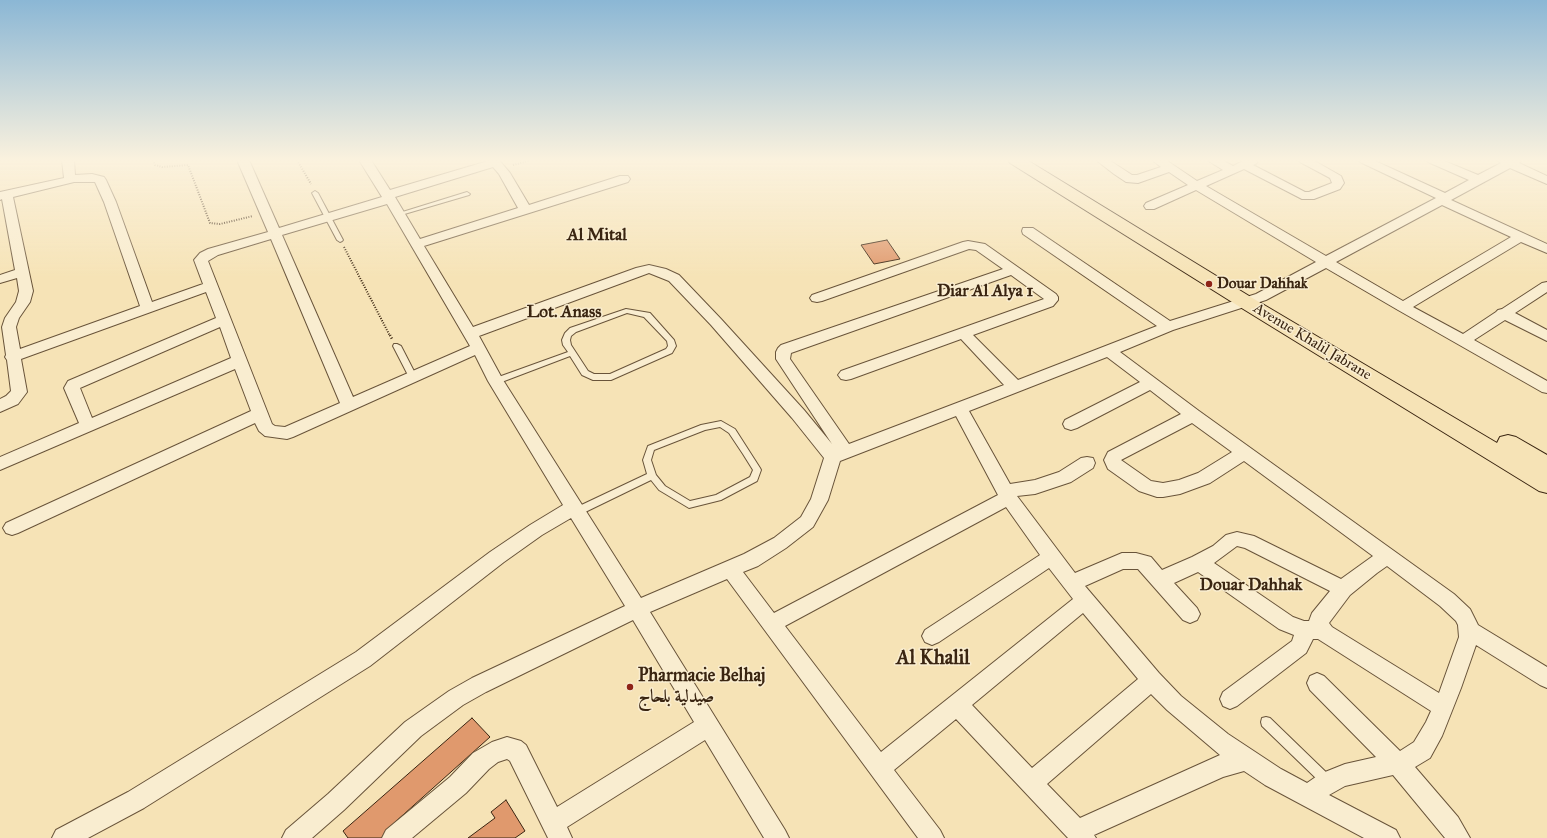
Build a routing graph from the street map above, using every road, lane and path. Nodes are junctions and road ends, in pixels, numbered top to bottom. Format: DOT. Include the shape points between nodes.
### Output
graph roads {
  1 [pos="4,199"];
  2 [pos="108,199"];
  3 [pos="202,199"];
  4 [pos="259,199"];
  5 [pos="319,199"];
  6 [pos="383,199"];
  7 [pos="390,199"];
  8 [pos="450,199"];
  9 [pos="519,199"];
  10 [pos="558,199"];
  11 [pos="1082,199"];
  12 [pos="1095,199"];
  13 [pos="1166,199"];
  14 [pos="1220,199"];
  15 [pos="1444,199"];
  16 [pos="1150,206"];
  17 [pos="525,209"];
  18 [pos="265,213"];
  19 [pos="399,214"];
  20 [pos="329,217"];
  21 [pos="6,231"];
  22 [pos="1028,231"];
  23 [pos="274,234"];
  24 [pos="1520,237"];
  25 [pos="340,240"];
  26 [pos="417,244"];
  27 [pos="1547,249"];
  28 [pos="1327,261"];
  29 [pos="1013,270"];
  30 [pos="23,272"];
  31 [pos="0,279"];
  32 [pos="210,286"];
  33 [pos="1547,286"];
  34 [pos="817,298"];
  35 [pos="1254,300"];
  36 [pos="1403,307"];
  37 [pos="148,309"];
  38 [pos="1503,313"];
  39 [pos="224,320"];
  40 [pos="1168,327"];
  41 [pos="963,333"];
  42 [pos="1547,336"];
  43 [pos="1464,340"];
  44 [pos="474,341"];
  45 [pos="396,346"];
  46 [pos="1109,351"];
  47 [pos="572,353"];
  48 [pos="12,357"];
  49 [pos="239,361"];
  50 [pos="846,375"];
  51 [pos="413,377"];
  52 [pos="496,381"];
  53 [pos="1151,383"];
  54 [pos="1015,387"];
  55 [pos="1547,388"];
  56 [pos="0,406"];
  57 [pos="349,406"];
  58 [pos="960,409"];
  59 [pos="260,414"];
  60 [pos="1193,414"];
  61 [pos="1071,424"];
  62 [pos="88,426"];
  63 [pos="1244,452"];
  64 [pos="840,455"];
  65 [pos="1087,463"];
  66 [pos="0,464"];
  67 [pos="1547,466"];
  68 [pos="652,476"];
  69 [pos="1547,484"];
  70 [pos="1007,494"];
  71 [pos="575,509"];
  72 [pos="12,528"];
  73 [pos="1051,557"];
  74 [pos="1387,557"];
  75 [pos="1199,564"];
  76 [pos="730,569"];
  77 [pos="1160,580"];
  78 [pos="1072,583"];
  79 [pos="1343,589"];
  80 [pos="1085,600"];
  81 [pos="637,609"];
  82 [pos="1190,614"];
  83 [pos="771,624"];
  84 [pos="1313,630"];
  85 [pos="1469,630"];
  86 [pos="932,636"];
  87 [pos="1547,678"];
  88 [pos="1152,680"];
  89 [pos="1317,683"];
  90 [pos="1230,699"];
  91 [pos="957,705"];
  92 [pos="1443,707"];
  93 [pos="1266,722"];
  94 [pos="708,726"];
  95 [pos="1246,760"];
  96 [pos="1397,763"];
  97 [pos="879,768"];
  98 [pos="1328,782"];
  99 [pos="1031,783"];
  100 [pos="1308,796"];
  101 [pos="557,831"];
  102 [pos="1080,835"];
  103 [pos="64,838"];
  104 [pos="294,838"];
  105 [pos="394,838"];
  106 [pos="777,838"];
  107 [pos="932,838"];
  108 [pos="1388,838"];
  109 [pos="1458,838"];
  1 -- 21 [label="street"];
  2 -- 37 [label="street"];
  3 -- 18 [label="path" via="212,224"];
  4 -- 18 [label="street"];
  5 -- 20 [label="lane"];
  6 -- 20 [label="street"];
  7 -- 19 [label="street"];
  8 -- 19 [label="lane"];
  9 -- 17 [label="street"];
  10 -- 17 [label="street"];
  11 -- 35 [label="main road, Avenue Khalil Jabrane"];
  12 -- 35 [label="main road, Avenue Khalil Jabrane"];
  13 -- 16 [label="street"];
  14 -- 28 [label="street"];
  15 -- 24 [label="street"];
  15 -- 28 [label="street"];
  17 -- 26 [label="street"];
  18 -- 23 [label="street"];
  19 -- 26 [label="street"];
  20 -- 23 [label="street"];
  20 -- 25 [label="lane"];
  21 -- 30 [label="street"];
  22 -- 40 [label="street"];
  23 -- 32 [label="street" via="205,256 201,261"];
  23 -- 57 [label="street"];
  24 -- 27 [label="street"];
  24 -- 36 [label="street"];
  25 -- 45 [label="path"];
  26 -- 44 [label="street"];
  28 -- 35 [label="street"];
  28 -- 36 [label="street"];
  29 -- 34 [label="street" via="980,247 968,245"];
  29 -- 41 [label="street" via="1049,294 1050,302"];
  29 -- 64 [label="street" via="783,352 783,359"];
  30 -- 31 [label="street"];
  30 -- 48 [label="street" via="25,296 9,328"];
  32 -- 37 [label="street"];
  32 -- 39 [label="street"];
  33 -- 38 [label="street"];
  35 -- 40 [label="street"];
  35 -- 67 [label="main road, Avenue Khalil Jabrane"];
  35 -- 69 [label="main road, Avenue Khalil Jabrane"];
  36 -- 43 [label="street"];
  37 -- 48 [label="street"];
  38 -- 42 [label="street"];
  38 -- 43 [label="street"];
  39 -- 49 [label="street"];
  39 -- 62 [label="street" via="74,385 72,388"];
  40 -- 46 [label="street"];
  41 -- 50 [label="street"];
  41 -- 54 [label="street"];
  43 -- 55 [label="street"];
  44 -- 51 [label="street"];
  44 -- 52 [label="street"];
  44 -- 64 [label="street" via="641,271 649,269 662,272 674,278 798,414"];
  45 -- 51 [label="lane"];
  46 -- 53 [label="street"];
  46 -- 54 [label="street"];
  47 -- 47 [label="lane" via="585,373 602,378 664,354 672,346 670,340 647,315 626,311 573,330 566,340"];
  47 -- 52 [label="lane"];
  48 -- 56 [label="street" via="19,392 12,400"];
  49 -- 59 [label="street"];
  49 -- 62 [label="street"];
  51 -- 57 [label="street"];
  52 -- 71 [label="street"];
  53 -- 60 [label="street"];
  53 -- 61 [label="street"];
  54 -- 58 [label="street"];
  57 -- 59 [label="street" via="286,433 267,430"];
  58 -- 64 [label="street"];
  58 -- 70 [label="street"];
  59 -- 72 [label="street"];
  60 -- 63 [label="street"];
  60 -- 63 [label="street" via="1114,456 1114,464 1145,486 1163,490 1204,478"];
  62 -- 66 [label="street"];
  63 -- 74 [label="street"];
  64 -- 76 [label="street" via="807,522 780,543"];
  65 -- 70 [label="street" via="1065,477"];
  68 -- 68 [label="lane" via="662,488 689,505 718,498 754,480 757,470 732,431 720,424 704,427 651,448 647,460"];
  68 -- 71 [label="lane"];
  70 -- 73 [label="street"];
  70 -- 83 [label="street"];
  71 -- 81 [label="street"];
  71 -- 103 [label="street" via="536,530 497,557 364,659 136,800"];
  73 -- 78 [label="street"];
  73 -- 86 [label="street"];
  74 -- 79 [label="street"];
  74 -- 85 [label="street" via="1447,600 1463,615"];
  75 -- 77 [label="street"];
  75 -- 79 [label="street" via="1219,552 1232,540 1242,539"];
  75 -- 84 [label="street" via="1278,619"];
  76 -- 81 [label="street"];
  76 -- 83 [label="street"];
  77 -- 78 [label="street" via="1144,563 1129,560"];
  77 -- 82 [label="street"];
  78 -- 80 [label="street"];
  79 -- 84 [label="street"];
  80 -- 88 [label="street"];
  80 -- 91 [label="street"];
  81 -- 94 [label="street"];
  81 -- 104 [label="street" via="456,698 413,729"];
  83 -- 97 [label="street"];
  84 -- 90 [label="street" via="1304,636 1298,647"];
  84 -- 92 [label="street"];
  85 -- 87 [label="street"];
  85 -- 92 [label="street" via="1469,637"];
  88 -- 95 [label="street" via="1196,722"];
  88 -- 99 [label="street"];
  89 -- 96 [label="street"];
  91 -- 97 [label="street"];
  91 -- 99 [label="street"];
  92 -- 96 [label="street" via="1422,750"];
  93 -- 98 [label="lane"];
  94 -- 101 [label="street"];
  94 -- 106 [label="street"];
  95 -- 100 [label="street"];
  95 -- 102 [label="street" via="1221,766"];
  96 -- 98 [label="street" via="1345,775"];
  96 -- 109 [label="street"];
  97 -- 107 [label="street"];
  98 -- 100 [label="street"];
  99 -- 102 [label="street"];
  100 -- 108 [label="street"];
  101 -- 105 [label="street" via="518,753 507,748 492,752 481,760 458,785"];
}
